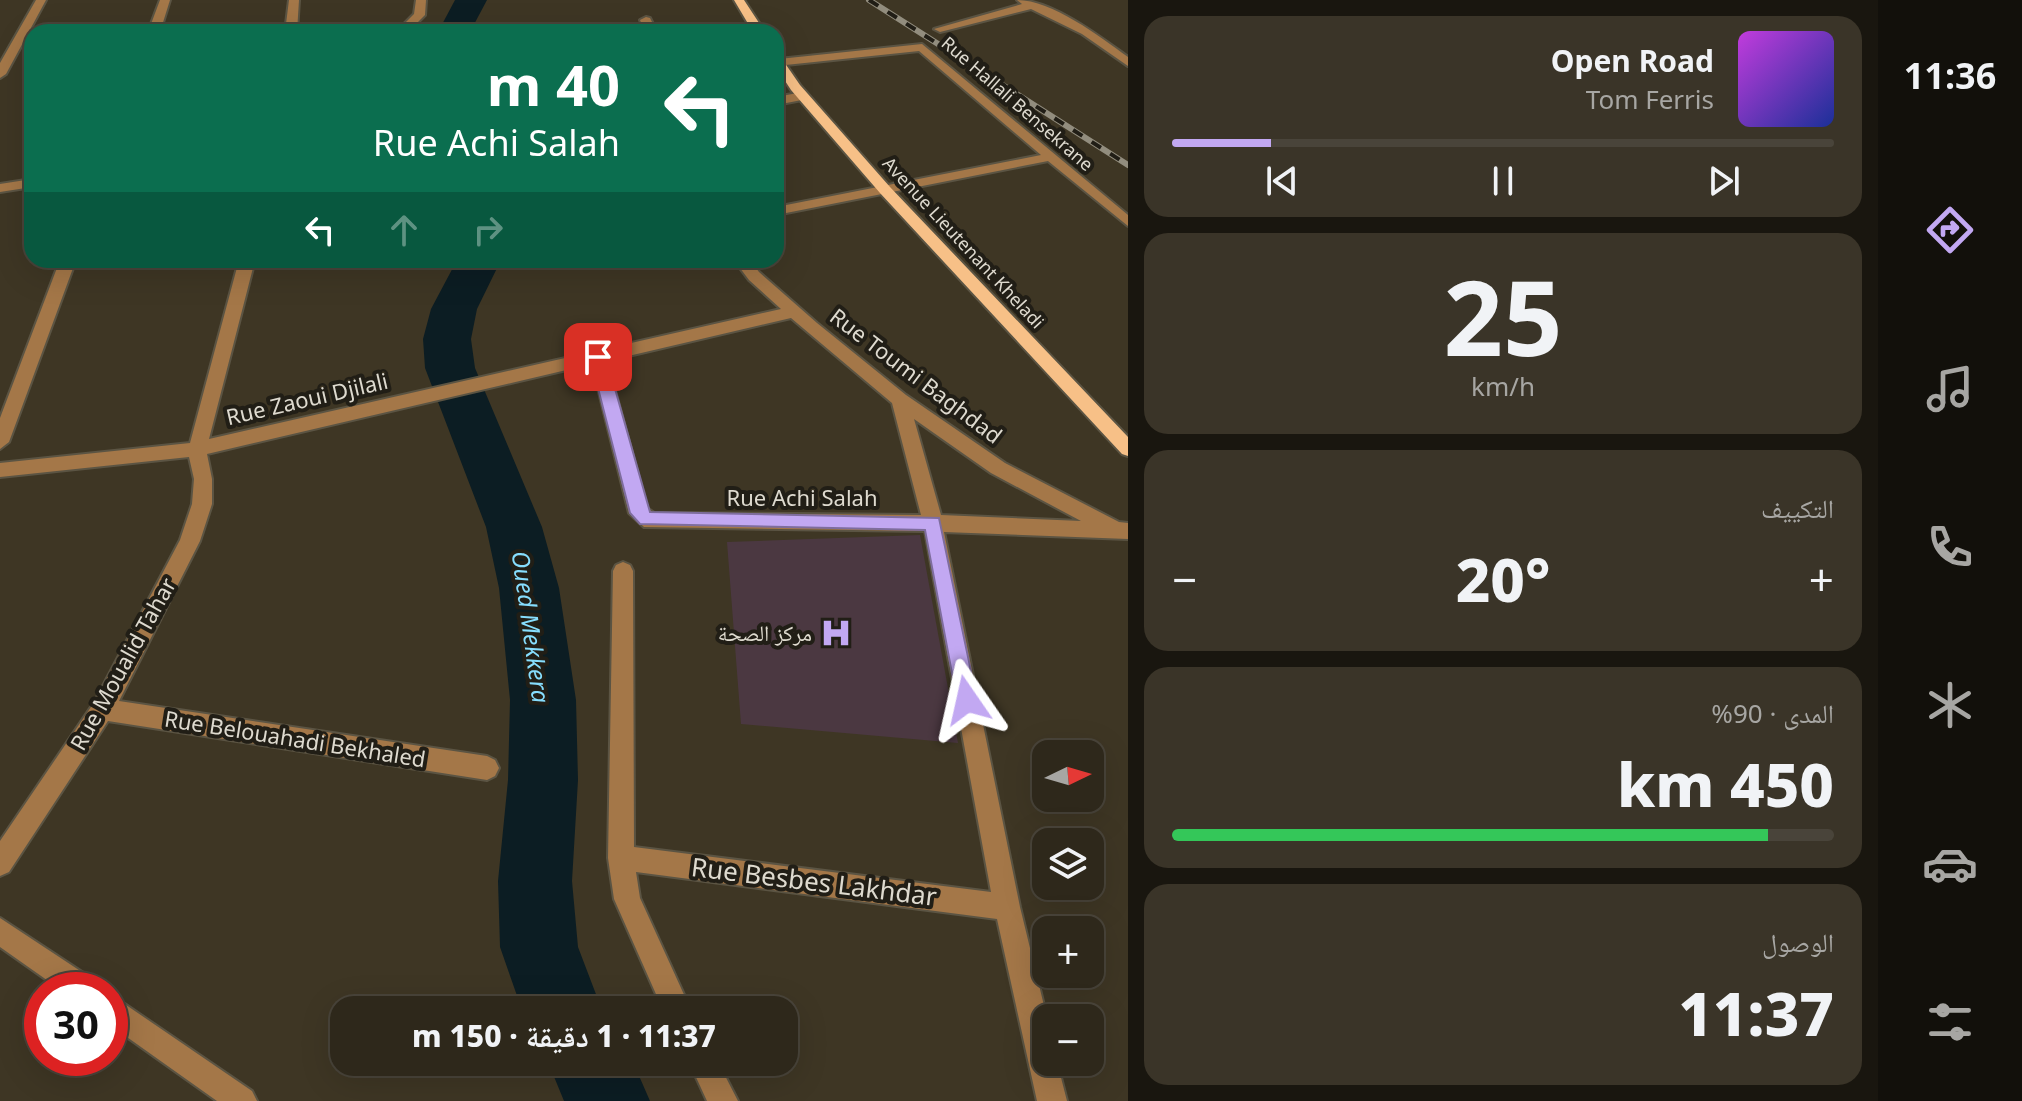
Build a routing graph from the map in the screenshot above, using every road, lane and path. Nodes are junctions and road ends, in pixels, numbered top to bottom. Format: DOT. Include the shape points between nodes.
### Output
graph roads {
  1 [pos="41,0"];
  2 [pos="165,0"];
  3 [pos="294,0"];
  4 [pos="421,0"];
  5 [pos="739,0"];
  6 [pos="1028,2"];
  7 [pos="28,24"];
  8 [pos="157,24"];
  9 [pos="292,24"];
  10 [pos="410,24"];
  11 [pos="754,24"];
  12 [pos="940,29"];
  13 [pos="24,31"];
  14 [pos="1128,62"];
  15 [pos="784,68"];
  16 [pos="0,74"];
  17 [pos="784,74"];
  18 [pos="803,96"];
  19 [pos="784,100"];
  20 [pos="1050,157"];
  21 [pos="24,184"];
  22 [pos="0,188"];
  23 [pos="885,190"];
  24 [pos="784,209"];
  25 [pos="1128,222"];
  26 [pos="65,268"];
  27 [pos="245,268"];
  28 [pos="748,268"];
  29 [pos="794,312"];
  30 [pos="598,357"];
  31 [pos="900,400"];
  32 [pos="0,442"];
  33 [pos="197,449"];
  34 [pos="1128,449"];
  35 [pos="0,470"];
  36 [pos="933,523"];
  37 [pos="1124,531"];
  38 [pos="623,571"];
  39 [pos="103,709"];
  40 [pos="487,768"];
  41 [pos="621,858"];
  42 [pos="0,863"];
  43 [pos="1007,907"];
  44 [pos="0,931"];
  45 [pos="58,972"];
  46 [pos="671,996"];
  47 [pos="128,1021"];
  48 [pos="710,1076"];
  49 [pos="242,1101"];
  50 [pos="723,1101"];
  51 [pos="1052,1101"];
  1 -- 7 [label="street"];
  2 -- 8 [label="street"];
  3 -- 9 [label="street"];
  4 -- 10 [label="street" via="419,15"];
  5 -- 11 [label="main road"];
  6 -- 12 [label="street"];
  6 -- 14 [label="street" via="1086,32"];
  13 -- 16 [label="street"];
  15 -- 20 [label="street, Rue Hallali Bensekrane" via="917,46"];
  17 -- 18 [label="main road, Avenue Lieutenant Kheladi"];
  18 -- 19 [label="street"];
  18 -- 23 [label="main road, Avenue Lieutenant Kheladi"];
  20 -- 23 [label="street"];
  20 -- 25 [label="street, Rue Hallali Bensekrane"];
  21 -- 22 [label="street"];
  23 -- 24 [label="street"];
  23 -- 34 [label="main road, Avenue Lieutenant Kheladi"];
  26 -- 32 [label="street"];
  27 -- 33 [label="street"];
  28 -- 29 [label="street, Rue Toumi Baghdad"];
  29 -- 30 [label="street"];
  29 -- 31 [label="street, Rue Toumi Baghdad"];
  30 -- 33 [label="street, Rue Zaoui Djilali"];
  30 -- 36 [label="street, Rue Achi Salah" via="639,513 646,519"];
  31 -- 36 [label="street"];
  31 -- 37 [label="street, Rue Toumi Baghdad" via="998,468"];
  33 -- 35 [label="street, Rue Zaoui Djilali"];
  33 -- 39 [label="street, Rue Moualid Tahar" via="202,504 190,541"];
  36 -- 37 [label="street, Rue Achi Salah"];
  36 -- 43 [label="street"];
  38 -- 41 [label="street"];
  39 -- 40 [label="street, Rue Belouahadi Bekhaled"];
  39 -- 42 [label="street, Rue Moualid Tahar"];
  41 -- 43 [label="street, Rue Besbes Lakhdar"];
  41 -- 46 [label="street" via="627,899"];
  43 -- 51 [label="street"];
  44 -- 45 [label="street"];
  47 -- 49 [label="street"];
  48 -- 50 [label="street"];
}
